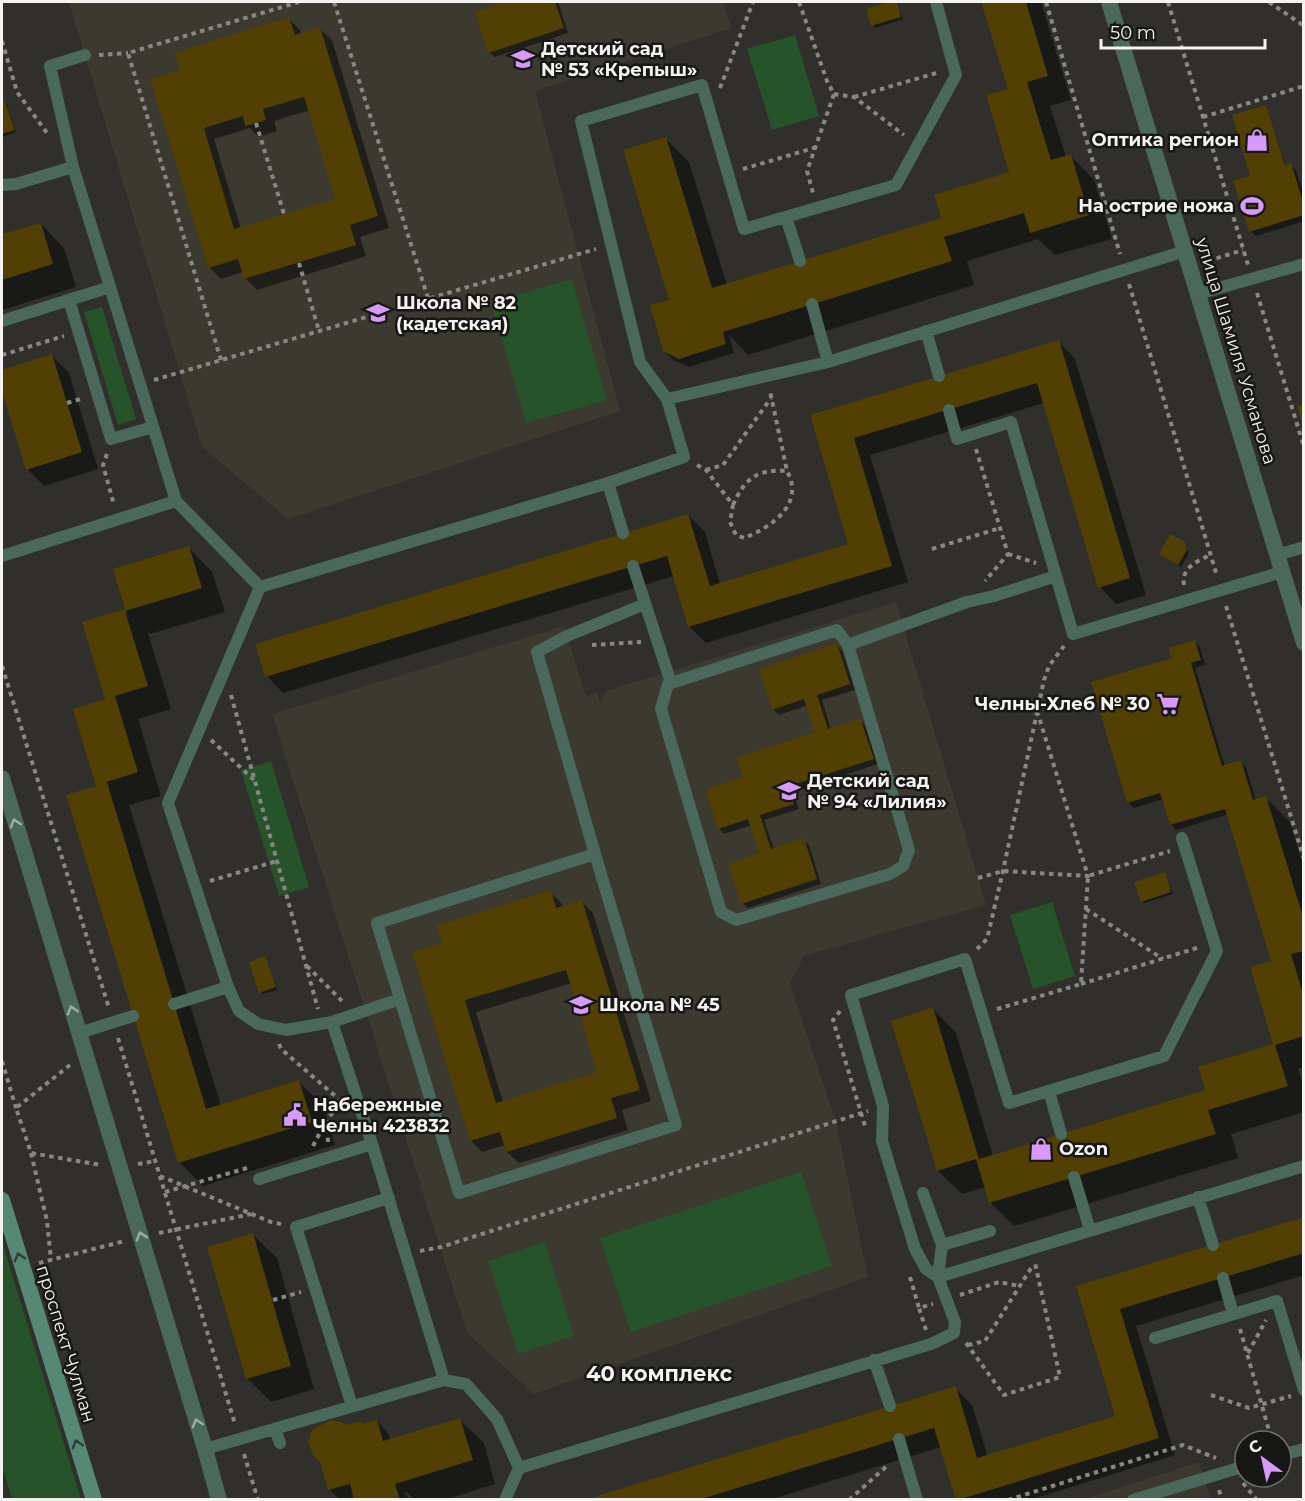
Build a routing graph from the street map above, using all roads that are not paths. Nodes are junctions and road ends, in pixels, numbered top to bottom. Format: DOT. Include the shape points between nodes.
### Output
graph roads {
  1 [pos="936,2"];
  2 [pos="1109,2"];
  3 [pos="85,55"];
  4 [pos="73,167"];
  5 [pos="2,185"];
  6 [pos="786,217"];
  7 [pos="1185,251"];
  8 [pos="800,261"];
  9 [pos="1304,264"];
  10 [pos="110,287"];
  11 [pos="1198,294"];
  12 [pos="69,300"];
  13 [pos="812,304"];
  14 [pos="2,321"];
  15 [pos="926,332"];
  16 [pos="828,362"];
  17 [pos="939,376"];
  18 [pos="667,399"];
  19 [pos="949,410"];
  20 [pos="153,427"];
  21 [pos="608,483"];
  22 [pos="176,501"];
  23 [pos="623,533"];
  24 [pos="1304,547"];
  25 [pos="2,556"];
  26 [pos="1279,563"];
  27 [pos="633,566"];
  28 [pos="1055,572"];
  29 [pos="261,587"];
  30 [pos="645,604"];
  31 [pos="1304,643"];
  32 [pos="848,645"];
  33 [pos="671,683"];
  34 [pos="2,778"];
  35 [pos="1184,842"];
  36 [pos="595,854"];
  37 [pos="228,987"];
  38 [pos="400,999"];
  39 [pos="174,1004"];
  40 [pos="133,1016"];
  41 [pos="327,1022"];
  42 [pos="79,1033"];
  43 [pos="1049,1091"];
  44 [pos="1061,1134"];
  45 [pos="372,1144"];
  46 [pos="1304,1166"];
  47 [pos="1074,1177"];
  48 [pos="260,1179"];
  49 [pos="923,1193"];
  50 [pos="1198,1197"];
  51 [pos="389,1198"];
  52 [pos="2,1200"];
  53 [pos="1090,1230"];
  54 [pos="990,1231"];
  55 [pos="942,1245"];
  56 [pos="1213,1245"];
  57 [pos="938,1276"];
  58 [pos="1223,1278"];
  59 [pos="1234,1314"];
  60 [pos="1155,1338"];
  61 [pos="874,1360"];
  62 [pos="444,1380"];
  63 [pos="1298,1393"];
  64 [pos="352,1406"];
  65 [pos="890,1406"];
  66 [pos="275,1429"];
  67 [pos="899,1438"];
  68 [pos="280,1443"];
  69 [pos="205,1449"];
  70 [pos="519,1468"];
  71 [pos="1233,1470"];
  72 [pos="94,1500"];
  73 [pos="219,1500"];
  74 [pos="505,1500"];
  75 [pos="917,1500"];
  76 [pos="1133,1500"];
  1 -- 6 [label="lane" via="956,75 896,185"];
  2 -- 7 [label="street, улица Шамиля Усманова"];
  3 -- 4 [label="lane" via="50,66"];
  4 -- 5 [label="lane"];
  4 -- 10 [label="lane"];
  6 -- 8 [label="lane"];
  6 -- 18 [label="lane" via="744,229 702,85 581,121 640,362"];
  7 -- 11 [label="street, улица Шамиля Усманова"];
  7 -- 15 [label="lane"];
  9 -- 11 [label="lane"];
  10 -- 12 [label="lane"];
  10 -- 20 [label="lane"];
  11 -- 26 [label="street, улица Шамиля Усманова"];
  12 -- 14 [label="lane"];
  12 -- 20 [label="lane" via="111,439"];
  13 -- 16 [label="lane"];
  15 -- 16 [label="lane"];
  15 -- 17 [label="lane"];
  16 -- 18 [label="lane"];
  18 -- 21 [label="lane" via="684,457"];
  19 -- 28 [label="lane" via="957,439 1011,422"];
  20 -- 22 [label="lane"];
  21 -- 23 [label="lane"];
  21 -- 29 [label="lane"];
  22 -- 25 [label="lane"];
  22 -- 29 [label="lane"];
  24 -- 26 [label="lane"];
  26 -- 28 [label="lane" via="1221,589 1073,634"];
  26 -- 31 [label="street, улица Шамиля Усманова"];
  27 -- 30 [label="lane"];
  28 -- 32 [label="lane"];
  29 -- 37 [label="lane" via="168,803"];
  30 -- 33 [label="lane"];
  30 -- 36 [label="lane" via="537,652"];
  32 -- 33 [label="lane" via="837,630"];
  32 -- 33 [label="lane" via="909,850 903,866 890,874 736,920 721,912 661,709"];
  42 -- 34 [label="street, one-way"];
  35 -- 43 [label="lane" via="1217,951 1164,1056"];
  36 -- 38 [label="lane" via="377,923"];
  36 -- 38 [label="lane" via="676,1125 459,1193"];
  37 -- 39 [label="lane"];
  37 -- 41 [label="lane" via="239,1011 258,1024 286,1030"];
  38 -- 41 [label="lane"];
  40 -- 42 [label="lane"];
  41 -- 45 [label="lane"];
  69 -- 42 [label="street, one-way"];
  43 -- 44 [label="lane"];
  43 -- 57 [label="lane" via="1009,1103 965,959 850,995 883,1106 882,1141 915,1249 926,1269"];
  45 -- 48 [label="lane"];
  45 -- 51 [label="lane"];
  46 -- 50 [label="lane"];
  47 -- 53 [label="lane"];
  49 -- 55 [label="lane"];
  50 -- 53 [label="lane"];
  50 -- 56 [label="lane"];
  51 -- 62 [label="lane"];
  51 -- 64 [label="lane" via="296,1227"];
  72 -- 52 [label="main road, проспект Чулман, one-way"];
  53 -- 57 [label="lane"];
  54 -- 55 [label="lane"];
  55 -- 57 [label="lane"];
  57 -- 61 [label="lane" via="955,1322 954,1333 931,1344"];
  58 -- 59 [label="lane"];
  59 -- 60 [label="lane"];
  59 -- 63 [label="lane" via="1277,1301"];
  61 -- 65 [label="lane"];
  61 -- 70 [label="lane"];
  62 -- 64 [label="lane"];
  62 -- 70 [label="lane" via="466,1384 498,1419"];
  64 -- 66 [label="lane"];
  66 -- 68 [label="lane"];
  66 -- 69 [label="lane"];
  67 -- 75 [label="lane"];
  69 -- 73 [label="street"];
  70 -- 74 [label="lane"];
  71 -- 76 [label="lane"];
}
